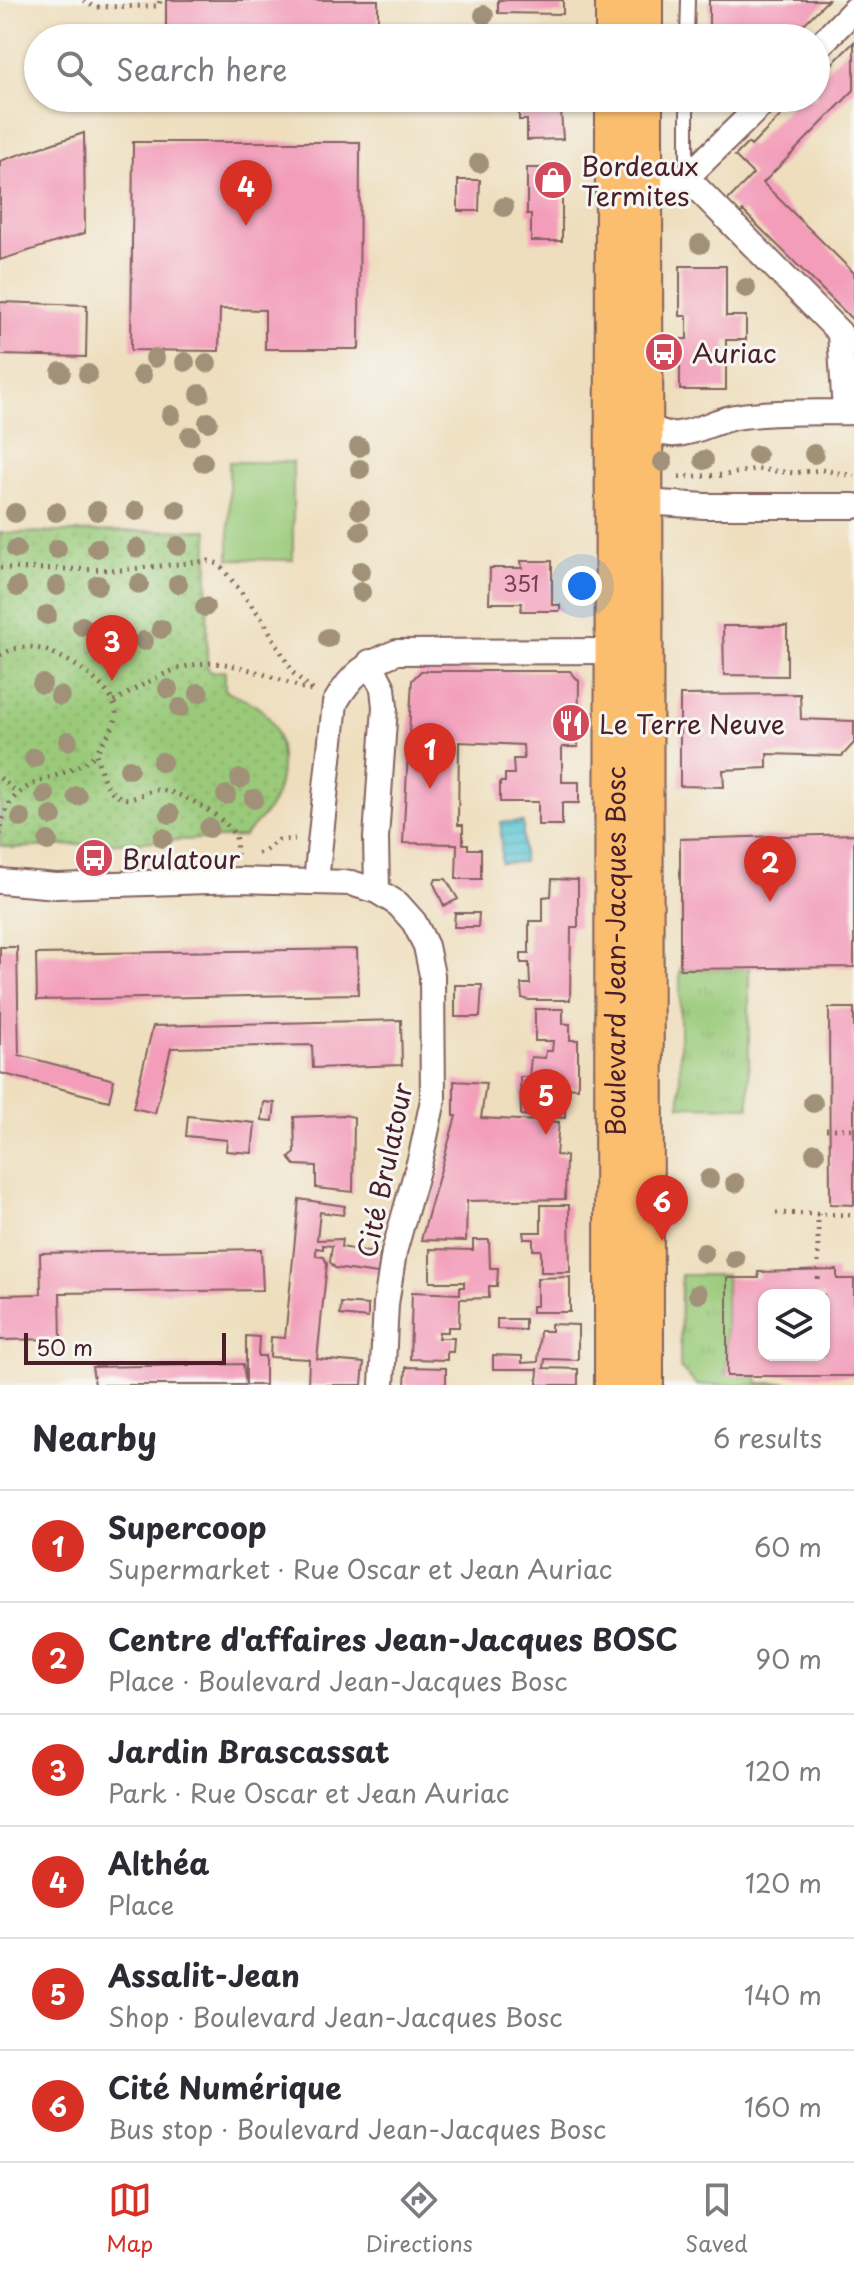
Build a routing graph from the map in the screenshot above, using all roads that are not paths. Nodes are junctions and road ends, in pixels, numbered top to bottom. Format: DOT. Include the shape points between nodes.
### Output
graph roads {
  1 [pos="615,0"];
  2 [pos="643,0"];
  3 [pos="688,0"];
  4 [pos="854,10"];
  5 [pos="615,24"];
  6 [pos="643,24"];
  7 [pos="687,24"];
  8 [pos="830,35"];
  9 [pos="615,112"];
  10 [pos="643,112"];
  11 [pos="687,112"];
  12 [pos="754,112"];
  13 [pos="687,178"];
  14 [pos="643,187"];
  15 [pos="616,374"];
  16 [pos="849,412"];
  17 [pos="644,421"];
  18 [pos="645,502"];
  19 [pos="854,506"];
  20 [pos="614,651"];
  21 [pos="370,662"];
  22 [pos="0,881"];
  23 [pos="316,881"];
  24 [pos="377,891"];
  25 [pos="382,1385"];
  26 [pos="614,1385"];
  27 [pos="644,1385"];
  1 -- 5 [label="main road"];
  2 -- 6 [label="main road"];
  3 -- 7 [label="lane"];
  4 -- 8 [label="street"];
  9 -- 15 [label="main road, Boulevard Jean-Jacques Bosc"];
  10 -- 14 [label="main road, Boulevard Jean-Jacques Bosc"];
  11 -- 13 [label="lane"];
  12 -- 13 [label="street"];
  13 -- 14 [label="street" via="673,187"];
  13 -- 16 [label="street" via="840,333"];
  14 -- 17 [label="main road, Boulevard Jean-Jacques Bosc"];
  15 -- 18 [label="street, Boulevard Jean-Jacques Bosc" via="626,418 628,484"];
  15 -- 20 [label="main road, Boulevard Jean-Jacques Bosc"];
  16 -- 17 [label="street" via="734,417 695,432 674,433 657,432"];
  17 -- 18 [label="main road, Boulevard Jean-Jacques Bosc"];
  18 -- 19 [label="street"];
  18 -- 27 [label="main road, Boulevard Jean-Jacques Bosc"];
  20 -- 21 [label="street" via="397,652"];
  20 -- 26 [label="main road, Boulevard Jean-Jacques Bosc"];
  21 -- 23 [label="street" via="345,685 335,703"];
  21 -- 24 [label="street" via="383,688 385,707"];
  22 -- 23 [label="street" via="56,886"];
  23 -- 24 [label="street"];
  24 -- 25 [label="street, Cité Brulatour" via="398,904 420,934 432,975 433,1100 394,1252"];
}
